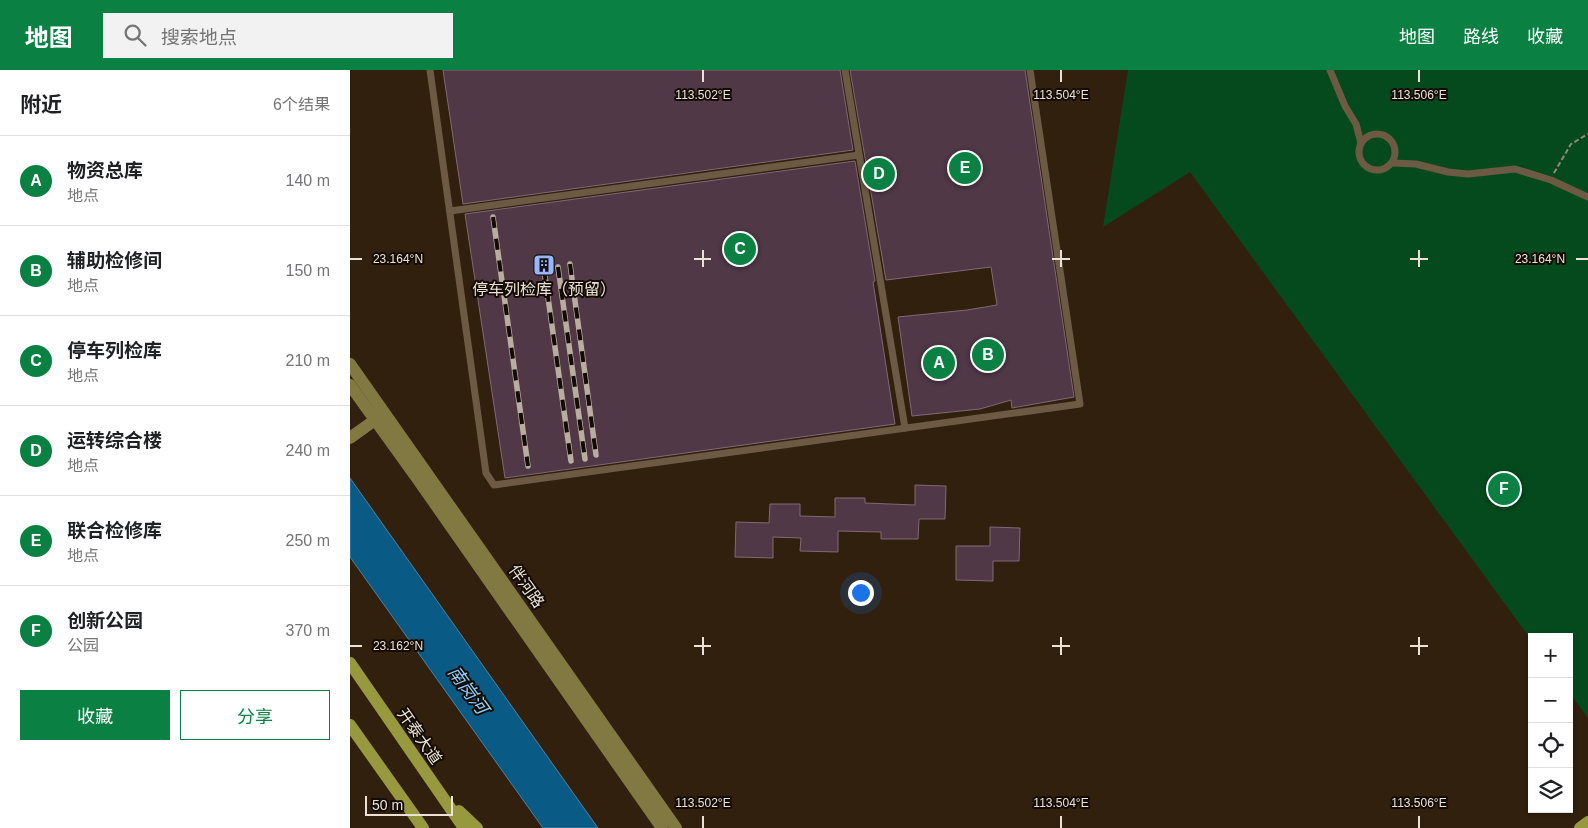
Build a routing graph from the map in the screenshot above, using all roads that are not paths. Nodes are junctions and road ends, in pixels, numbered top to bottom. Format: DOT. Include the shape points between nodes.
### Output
graph roads {
  1 [pos="430,70"];
  2 [pos="845,70"];
  3 [pos="1030,70"];
  4 [pos="1330,70"];
  5 [pos="1362,143"];
  6 [pos="859,155"];
  7 [pos="1392,163"];
  8 [pos="1588,198"];
  9 [pos="450,211"];
  10 [pos="350,364"];
  11 [pos="350,385"];
  12 [pos="354,399"];
  13 [pos="377,401"];
  14 [pos="375,420"];
  15 [pos="905,428"];
  16 [pos="350,438"];
  17 [pos="350,663"];
  18 [pos="350,725"];
  19 [pos="440,794"];
  20 [pos="409,808"];
  21 [pos="1588,822"];
  22 [pos="417,828"];
  23 [pos="423,828"];
  24 [pos="464,828"];
  25 [pos="477,828"];
  26 [pos="662,828"];
  27 [pos="676,828"];
  28 [pos="1580,828"];
  1 -- 9 [label="lane"];
  2 -- 6 [label="lane"];
  3 -- 15 [label="lane" via="1080,404"];
  4 -- 5 [label="lane"];
  5 -- 7 [label="lane" via="1360,155 1365,165 1376,170"];
  5 -- 7 [label="lane" via="1370,136 1387,137 1394,146"];
  6 -- 9 [label="lane"];
  6 -- 15 [label="lane"];
  7 -- 8 [label="lane" via="1468,174 1515,170 1538,175"];
  9 -- 15 [label="lane" via="486,473 494,486"];
  10 -- 13 [label="street, 伴河路"];
  11 -- 12 [label="street, 伴河路"];
  12 -- 13 [label="street"];
  12 -- 14 [label="street, 伴河路"];
  13 -- 14 [label="street"];
  13 -- 27 [label="street, 伴河路"];
  14 -- 16 [label="street"];
  14 -- 26 [label="street, 伴河路"];
  17 -- 19 [label="main road, 开泰大道"];
  18 -- 20 [label="main road"];
  19 -- 24 [label="main road, 开泰大道"];
  19 -- 25 [label="main road"];
  20 -- 22 [label="main road"];
  20 -- 23 [label="main road"];
  21 -- 28 [label="main road"];
}
